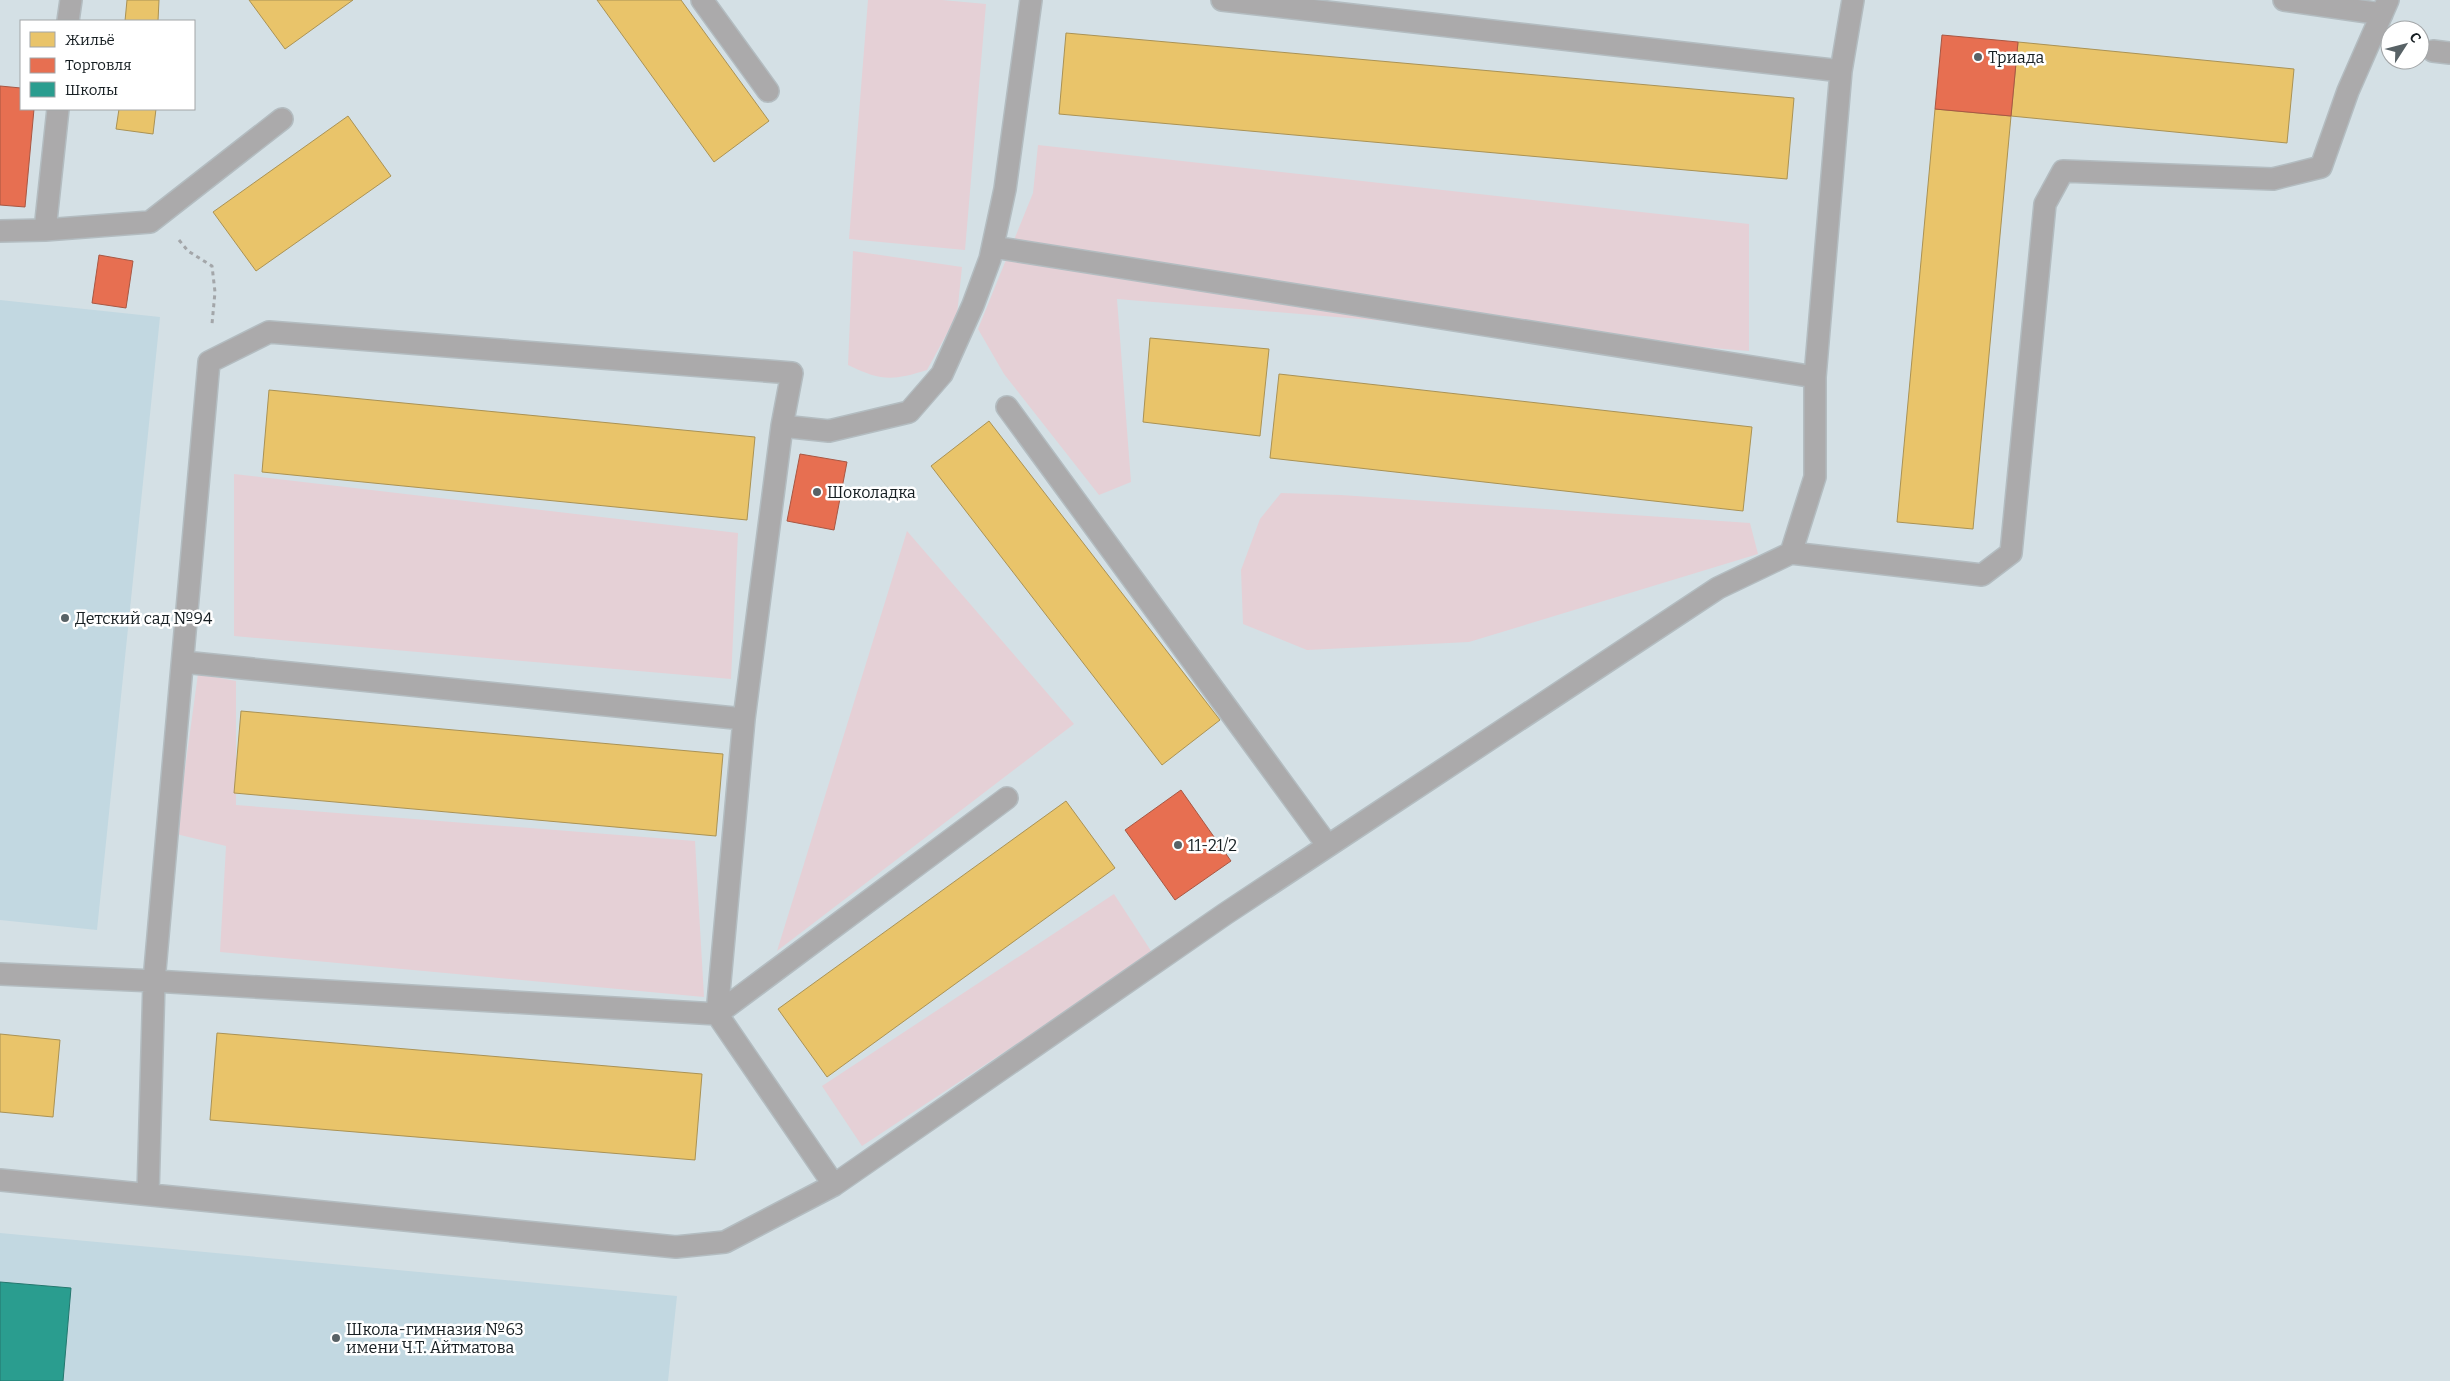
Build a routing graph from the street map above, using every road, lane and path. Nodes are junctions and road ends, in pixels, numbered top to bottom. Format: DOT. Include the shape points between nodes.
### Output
graph roads {
  1 [pos="71,0"];
  2 [pos="702,0"];
  3 [pos="1031,0"];
  4 [pos="1222,0"];
  5 [pos="1854,0"];
  6 [pos="2284,0"];
  7 [pos="2385,7"];
  8 [pos="68,20"];
  9 [pos="1841,71"];
  10 [pos="768,91"];
  11 [pos="58,110"];
  12 [pos="282,119"];
  13 [pos="44,230"];
  14 [pos="0,231"];
  15 [pos="181,242"];
  16 [pos="993,247"];
  17 [pos="209,362"];
  18 [pos="1815,377"];
  19 [pos="1008,407"];
  20 [pos="782,426"];
  21 [pos="1791,553"];
  22 [pos="183,662"];
  23 [pos="744,719"];
  24 [pos="1007,798"];
  25 [pos="1328,846"];
  26 [pos="0,974"];
  27 [pos="154,981"];
  28 [pos="717,1014"];
  29 [pos="0,1180"];
  30 [pos="834,1185"];
  31 [pos="148,1194"];
  1 -- 8 [label="lane"];
  2 -- 10 [label="lane"];
  3 -- 16 [label="lane"];
  4 -- 9 [label="lane"];
  5 -- 9 [label="lane"];
  6 -- 7 [label="lane"];
  7 -- 21 [label="lane" via="2348,90 2321,168 2273,179 2063,171 2045,204 2011,553 1982,575"];
  9 -- 18 [label="lane"];
  11 -- 13 [label="lane"];
  12 -- 13 [label="lane" via="150,222"];
  13 -- 14 [label="lane"];
  15 -- 17 [label="path" via="188,251 212,266 215,292"];
  16 -- 18 [label="lane"];
  16 -- 20 [label="lane" via="973,305 942,374 910,412 829,431"];
  17 -- 20 [label="lane" via="269,332 792,373"];
  17 -- 22 [label="lane"];
  18 -- 21 [label="lane" via="1815,477"];
  19 -- 25 [label="lane"];
  20 -- 23 [label="lane"];
  21 -- 25 [label="lane" via="1718,588"];
  22 -- 23 [label="lane"];
  22 -- 27 [label="lane"];
  23 -- 28 [label="lane"];
  24 -- 28 [label="lane"];
  25 -- 30 [label="lane" via="1217,919"];
  26 -- 27 [label="lane"];
  27 -- 28 [label="lane"];
  27 -- 31 [label="lane"];
  28 -- 30 [label="lane"];
  29 -- 31 [label="lane"];
  30 -- 31 [label="lane" via="725,1242 676,1247"];
}
